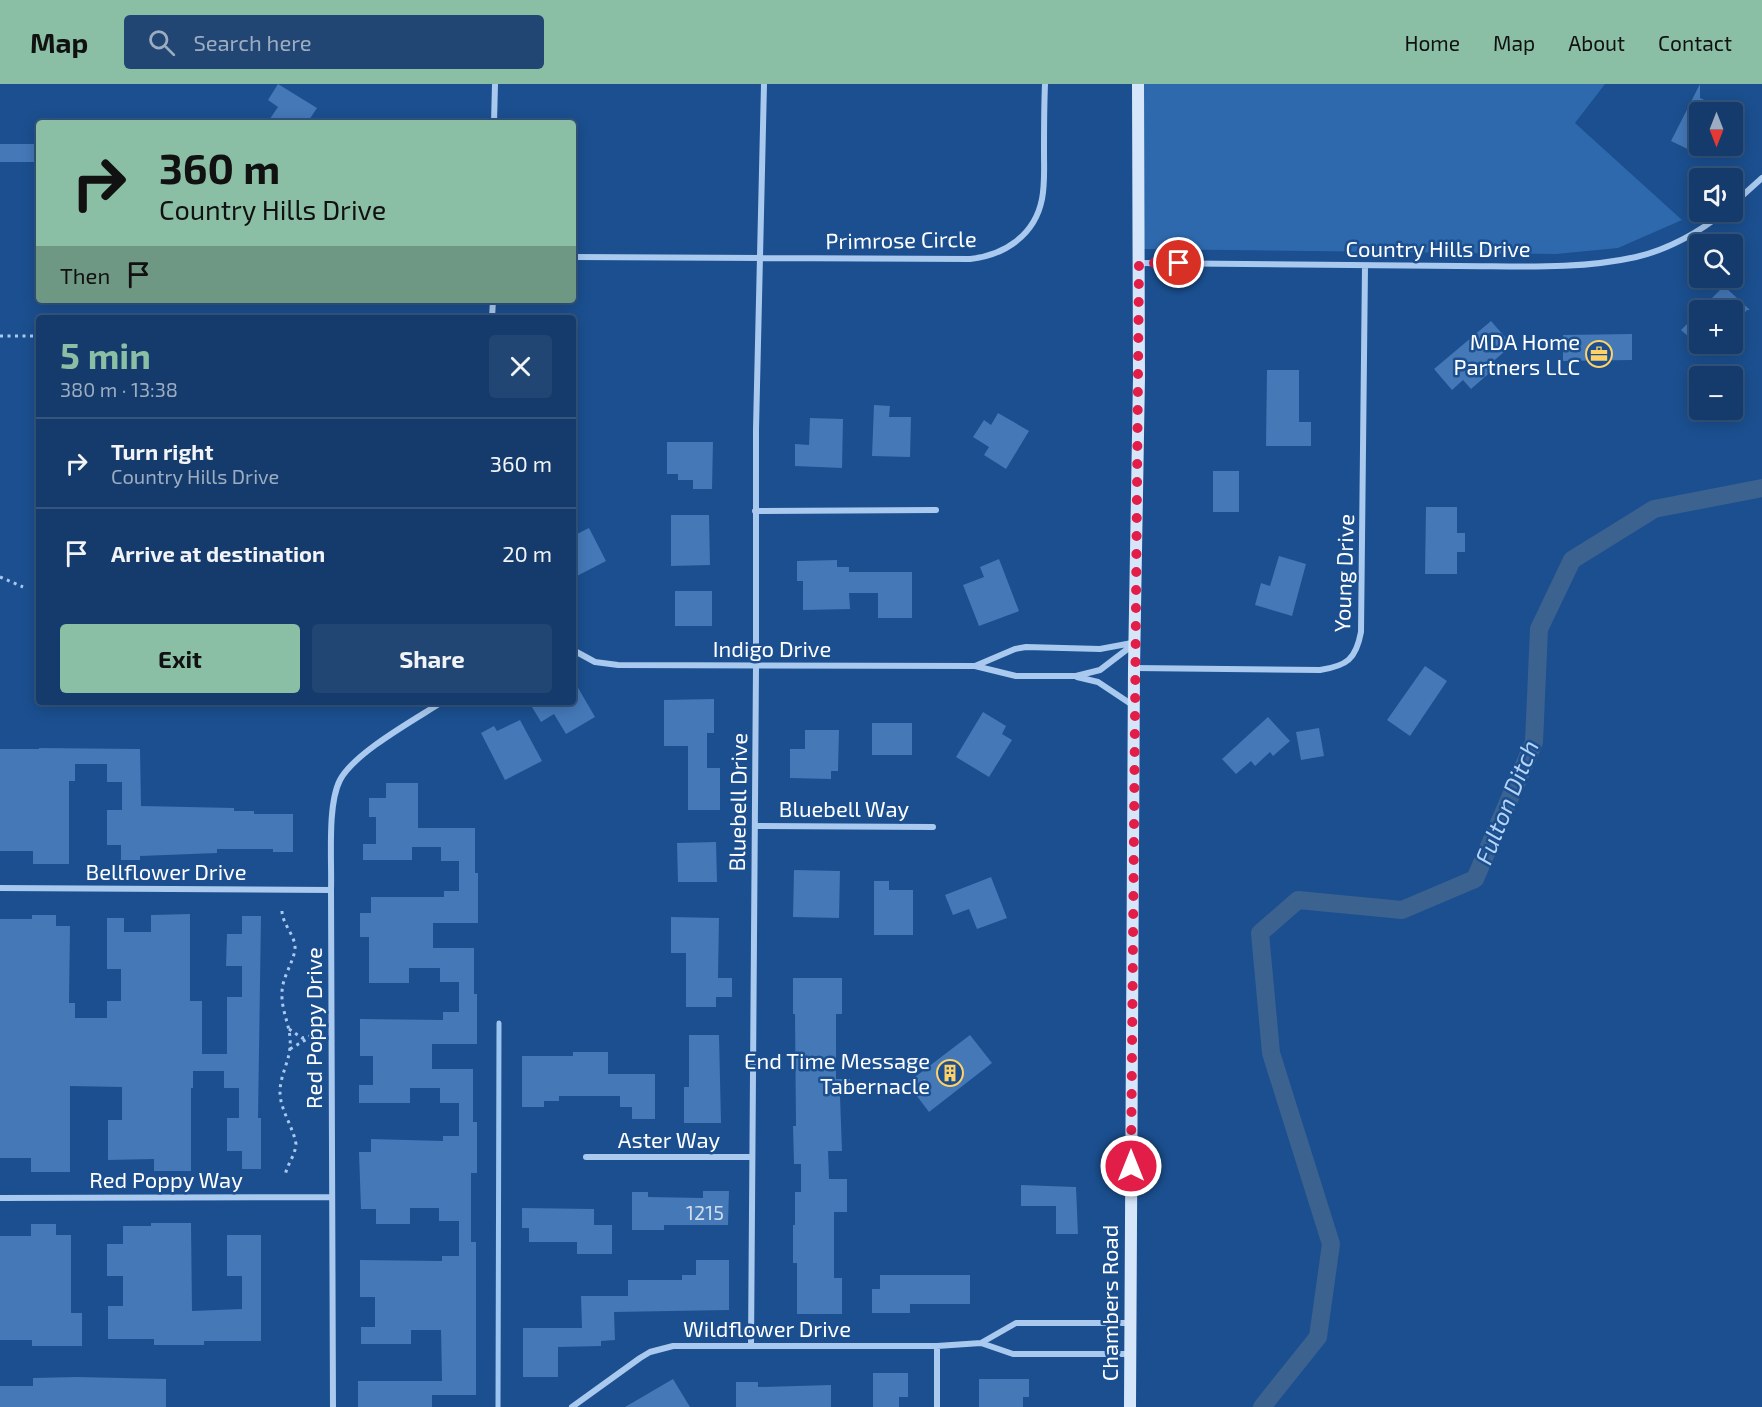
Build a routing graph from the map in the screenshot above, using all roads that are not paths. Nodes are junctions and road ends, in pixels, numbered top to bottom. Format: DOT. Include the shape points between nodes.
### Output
graph roads {
  1 [pos="495,84"];
  2 [pos="764,84"];
  3 [pos="1045,84"];
  4 [pos="1138,84"];
  5 [pos="494,120"];
  6 [pos="1762,178"];
  7 [pos="1743,195"];
  8 [pos="1708,222"];
  9 [pos="576,257"];
  10 [pos="760,258"];
  11 [pos="1139,263"];
  12 [pos="1365,266"];
  13 [pos="936,510"];
  14 [pos="755,511"];
  15 [pos="1135,643"];
  16 [pos="576,652"];
  17 [pos="756,666"];
  18 [pos="975,666"];
  19 [pos="1134,668"];
  20 [pos="1076,676"];
  21 [pos="437,705"];
  22 [pos="1134,706"];
  23 [pos="755,826"];
  24 [pos="933,827"];
  25 [pos="0,888"];
  26 [pos="331,890"];
  27 [pos="586,1156"];
  28 [pos="752,1157"];
  29 [pos="332,1197"];
  30 [pos="0,1198"];
  31 [pos="1130,1323"];
  32 [pos="981,1343"];
  33 [pos="751,1346"];
  34 [pos="937,1346"];
  35 [pos="1129,1354"];
  36 [pos="582,1400"];
  37 [pos="333,1407"];
  38 [pos="572,1407"];
  39 [pos="588,1407"];
  40 [pos="937,1407"];
  41 [pos="1130,1407"];
  1 -- 5 [label="street"];
  2 -- 10 [label="street"];
  3 -- 10 [label="street, Primrose Circle" via="1042,198 1032,224 1009,247 970,259"];
  4 -- 11 [label="street, Chambers Road"];
  6 -- 7 [label="street"];
  8 -- 12 [label="street, Country Hills Drive" via="1678,241 1606,262 1567,266"];
  9 -- 10 [label="street, Primrose Circle"];
  10 -- 14 [label="street, Bluebell Drive"];
  11 -- 12 [label="street, Country Hills Drive"];
  11 -- 15 [label="street, Chambers Road"];
  12 -- 19 [label="street, Young Drive" via="1361,632 1355,653 1344,663 1320,670"];
  13 -- 14 [label="street"];
  14 -- 17 [label="street, Bluebell Drive"];
  15 -- 18 [label="street, Indigo Drive" via="1100,649 1026,647"];
  15 -- 19 [label="street, Chambers Road"];
  15 -- 20 [label="street" via="1100,670"];
  16 -- 17 [label="street, Indigo Drive" via="605,664"];
  17 -- 18 [label="street, Indigo Drive"];
  17 -- 23 [label="street, Bluebell Drive"];
  18 -- 20 [label="street, Indigo Drive" via="1016,676"];
  19 -- 22 [label="street, Chambers Road"];
  20 -- 22 [label="street" via="1098,682"];
  21 -- 26 [label="street, Red Poppy Drive" via="357,758 339,781 332,820"];
  22 -- 31 [label="street, Chambers Road"];
  23 -- 24 [label="street, Bluebell Way"];
  23 -- 28 [label="street, Bluebell Drive"];
  25 -- 26 [label="street, Bellflower Drive"];
  26 -- 29 [label="street, Red Poppy Drive"];
  27 -- 28 [label="street, Aster Way"];
  28 -- 33 [label="street, Bluebell Drive"];
  29 -- 30 [label="street, Red Poppy Way"];
  29 -- 37 [label="street, Red Poppy Drive"];
  31 -- 32 [label="street, Wildflower Drive" via="1016,1323"];
  31 -- 35 [label="street, Chambers Road"];
  32 -- 34 [label="street, Wildflower Drive"];
  32 -- 35 [label="street, Wildflower Drive" via="1013,1354"];
  33 -- 34 [label="street, Wildflower Drive"];
  33 -- 36 [label="street, Wildflower Drive" via="673,1346 650,1352"];
  34 -- 40 [label="street"];
  35 -- 41 [label="street, Chambers Road"];
  36 -- 38 [label="street, Wildflower Drive"];
  36 -- 39 [label="street"];
}
